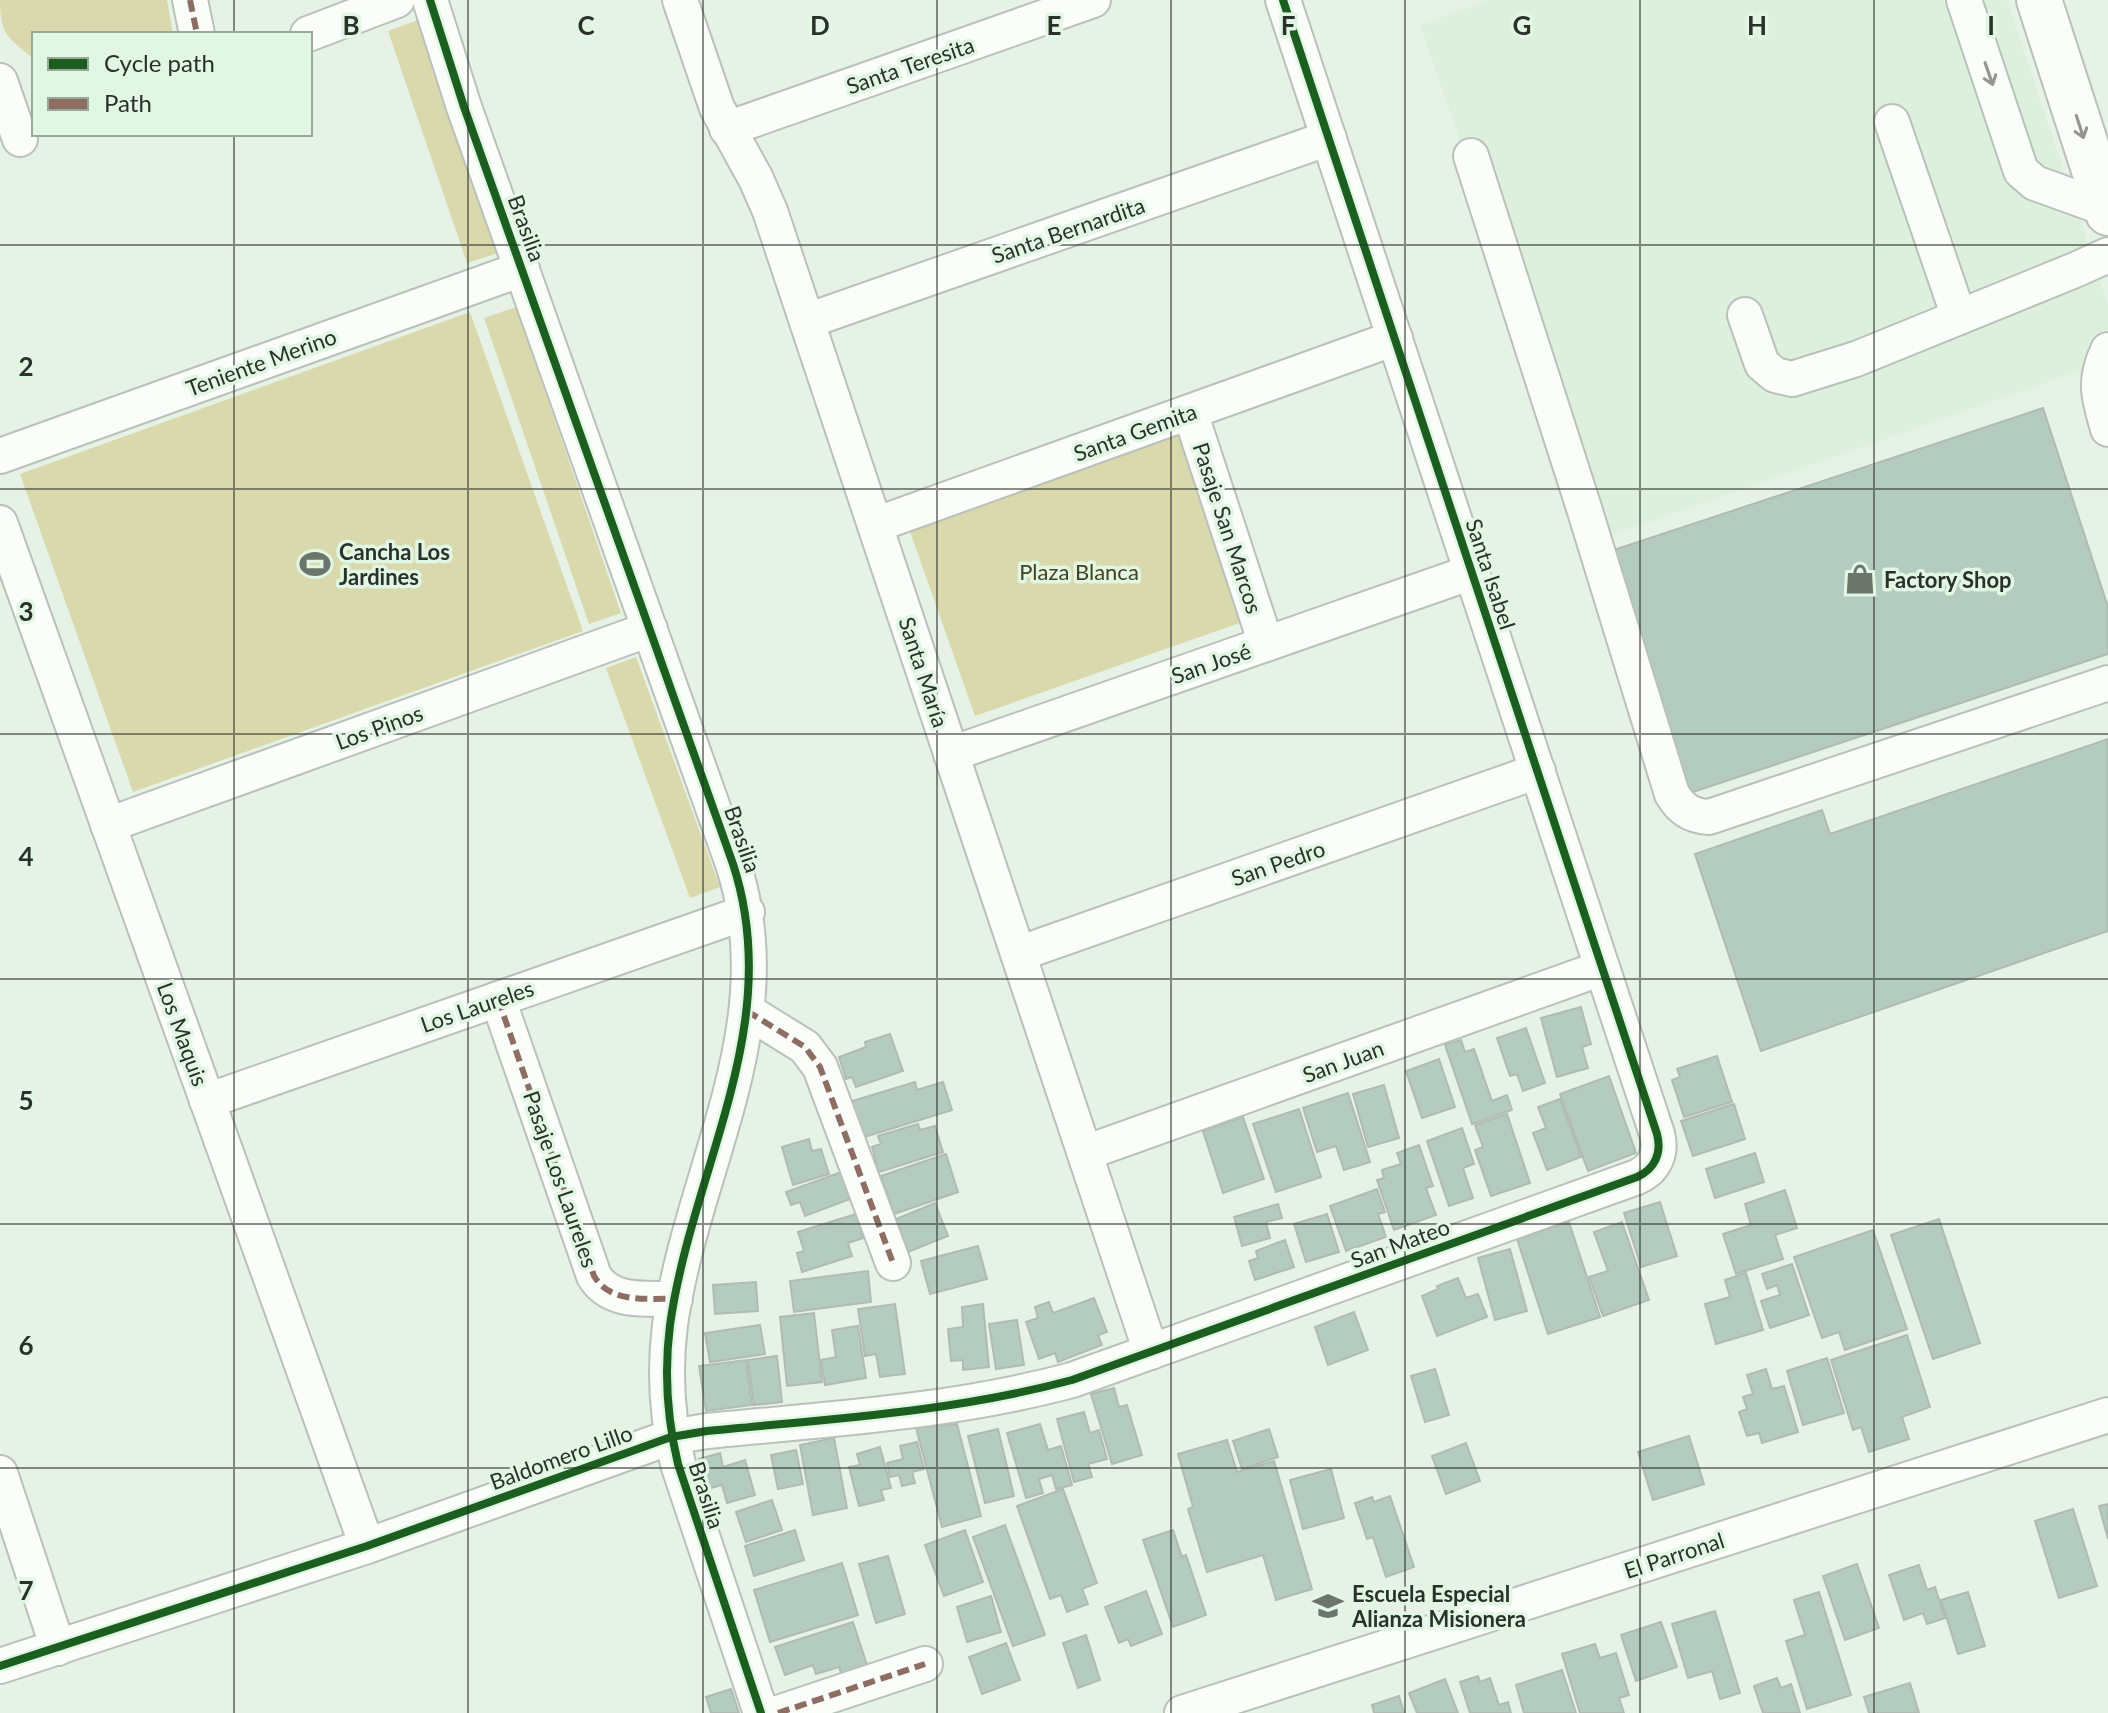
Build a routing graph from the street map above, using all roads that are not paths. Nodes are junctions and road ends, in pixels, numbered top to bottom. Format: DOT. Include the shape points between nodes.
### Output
graph roads {
  1 [pos="190,0"];
  2 [pos="397,0"];
  3 [pos="430,0"];
  4 [pos="680,0"];
  5 [pos="1093,0"];
  6 [pos="1283,0"];
  7 [pos="1964,0"];
  8 [pos="2039,0"];
  9 [pos="197,32"];
  10 [pos="312,32"];
  11 [pos="0,81"];
  12 [pos="1892,122"];
  13 [pos="727,129"];
  14 [pos="1329,138"];
  15 [pos="19,140"];
  16 [pos="1471,156"];
  17 [pos="2107,211"];
  18 [pos="2108,255"];
  19 [pos="522,269"];
  20 [pos="1745,315"];
  21 [pos="1959,317"];
  22 [pos="807,321"];
  23 [pos="1395,338"];
  24 [pos="2108,350"];
  25 [pos="1190,412"];
  26 [pos="2108,429"];
  27 [pos="0,456"];
  28 [pos="0,523"];
  29 [pos="875,525"];
  30 [pos="1472,572"];
  31 [pos="650,629"];
  32 [pos="1266,644"];
  33 [pos="2108,683"];
  34 [pos="951,754"];
  35 [pos="1538,771"];
  36 [pos="108,825"];
  37 [pos="747,912"];
  38 [pos="1018,954"];
  39 [pos="1602,968"];
  40 [pos="498,999"];
  41 [pos="747,1011"];
  42 [pos="207,1101"];
  43 [pos="1085,1153"];
  44 [pos="1656,1160"];
  45 [pos="893,1263"];
  46 [pos="675,1299"];
  47 [pos="1151,1352"];
  48 [pos="2108,1415"];
  49 [pos="671,1437"];
  50 [pos="0,1473"];
  51 [pos="367,1546"];
  52 [pos="58,1648"];
  53 [pos="925,1664"];
  54 [pos="0,1666"];
  55 [pos="1243,1704"];
  56 [pos="761,1713"];
  57 [pos="778,1713"];
  58 [pos="1182,1713"];
  1 -- 9 [label="street"];
  2 -- 10 [label="street"];
  3 -- 19 [label="street, Brasilia"];
  4 -- 13 [label="street, Santa María"];
  5 -- 13 [label="street, Santa Teresita"];
  6 -- 14 [label="street, Santa Isabel"];
  7 -- 17 [label="street, one-way" via="2021,171 2035,183"];
  8 -- 17 [label="main road, one-way"];
  11 -- 15 [label="street"];
  12 -- 21 [label="street"];
  13 -- 22 [label="street, Santa María" via="763,195"];
  14 -- 22 [label="street, Santa Bernardita"];
  14 -- 23 [label="street, Santa Isabel"];
  16 -- 33 [label="street" via="1679,805 1709,817"];
  18 -- 21 [label="street"];
  19 -- 27 [label="street, Teniente Merino"];
  19 -- 31 [label="street, Brasilia"];
  20 -- 21 [label="street" via="1762,364 1775,375 1792,379"];
  22 -- 29 [label="street, Santa María"];
  23 -- 25 [label="street, Santa Gemita"];
  23 -- 30 [label="street, Santa Isabel"];
  24 -- 26 [label="street" via="2097,391"];
  25 -- 29 [label="street, Santa Gemita"];
  25 -- 32 [label="street, Pasaje San Marcos"];
  28 -- 36 [label="street, Los Maquis"];
  29 -- 34 [label="street, Santa María"];
  30 -- 32 [label="street, San José"];
  30 -- 35 [label="street, Santa Isabel"];
  31 -- 36 [label="street, Los Pinos"];
  31 -- 37 [label="street, Brasilia"];
  32 -- 34 [label="street, San José"];
  34 -- 38 [label="street, Santa María"];
  35 -- 38 [label="street, San Pedro"];
  35 -- 39 [label="street, Santa Isabel"];
  36 -- 42 [label="street, Los Maquis"];
  37 -- 40 [label="street, Los Laureles"];
  37 -- 41 [label="street, Brasilia"];
  38 -- 43 [label="street, Santa María"];
  39 -- 43 [label="street, San Juan"];
  39 -- 44 [label="street, Santa Isabel" via="1657,1134"];
  40 -- 42 [label="street, Los Laureles"];
  40 -- 46 [label="street, Pasaje Los Laureles" via="594,1276 614,1295"];
  41 -- 45 [label="street" via="805,1047 820,1067"];
  41 -- 46 [label="street, Brasilia" via="733,1095"];
  42 -- 51 [label="street, Los Maquis"];
  43 -- 47 [label="street, Santa María"];
  44 -- 47 [label="street, San Mateo" via="1637,1177"];
  46 -- 49 [label="street, Brasilia" via="666,1384"];
  47 -- 49 [label="street, Baldomero Lillo" via="1072,1380 991,1400"];
  48 -- 55 [label="street, El Parronal"];
  49 -- 51 [label="street, Baldomero Lillo"];
  49 -- 56 [label="street, Brasilia"];
  50 -- 52 [label="street"];
  51 -- 52 [label="street, Baldomero Lillo"];
  52 -- 54 [label="street, Baldomero Lillo"];
  53 -- 57 [label="street"];
  55 -- 58 [label="street, El Parronal"];
}
